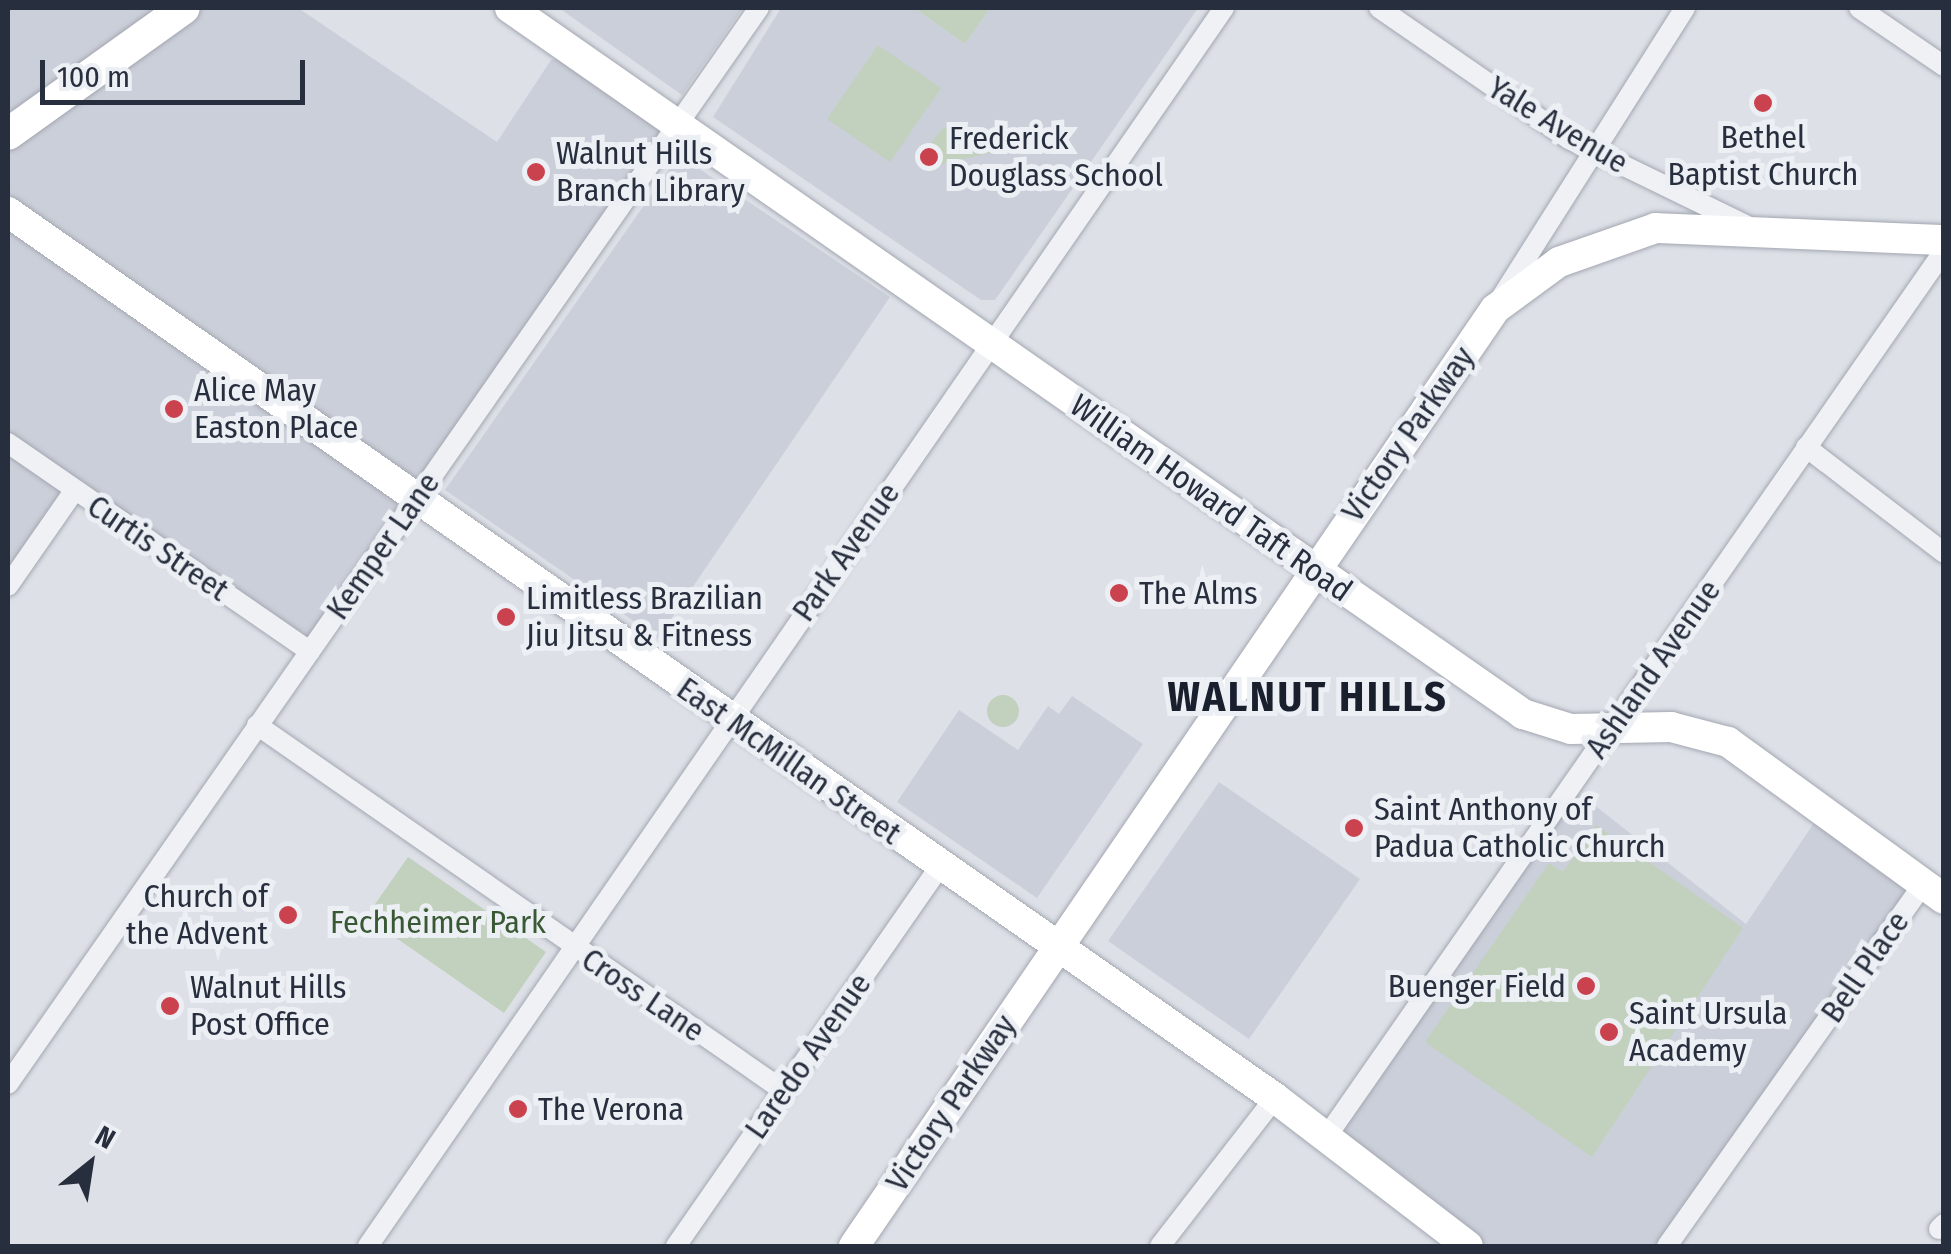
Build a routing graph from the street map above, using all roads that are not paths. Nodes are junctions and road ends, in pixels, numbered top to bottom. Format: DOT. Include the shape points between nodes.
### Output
graph roads {
  1 [pos="184,8"];
  2 [pos="510,8"];
  3 [pos="758,8"];
  4 [pos="1224,8"];
  5 [pos="1378,8"];
  6 [pos="1684,8"];
  7 [pos="1859,8"];
  8 [pos="1941,59"];
  9 [pos="678,126"];
  10 [pos="8,134"];
  11 [pos="1590,150"];
  12 [pos="8,212"];
  13 [pos="1747,226"];
  14 [pos="1944,240"];
  15 [pos="1944,251"];
  16 [pos="1495,309"];
  17 [pos="991,342"];
  18 [pos="8,444"];
  19 [pos="1806,448"];
  20 [pos="74,491"];
  21 [pos="416,498"];
  22 [pos="1944,553"];
  23 [pos="1313,569"];
  24 [pos="8,586"];
  25 [pos="310,651"];
  26 [pos="730,720"];
  27 [pos="256,726"];
  28 [pos="1611,729"];
  29 [pos="941,865"];
  30 [pos="1934,891"];
  31 [pos="1056,946"];
  32 [pos="576,948"];
  33 [pos="8,1084"];
  34 [pos="784,1091"];
  35 [pos="1275,1098"];
  36 [pos="1327,1136"];
  37 [pos="368,1246"];
  38 [pos="676,1246"];
  39 [pos="854,1246"];
  40 [pos="1160,1246"];
  41 [pos="1468,1246"];
  42 [pos="1667,1246"];
  1 -- 10 [label="main road"];
  2 -- 9 [label="street, William Howard Taft Road"];
  3 -- 9 [label="street, Kemper Lane"];
  4 -- 17 [label="street, Park Avenue"];
  5 -- 11 [label="street, Yale Avenue"];
  6 -- 11 [label="street"];
  7 -- 8 [label="street"];
  9 -- 17 [label="street, William Howard Taft Road"];
  9 -- 21 [label="street, Kemper Lane"];
  11 -- 13 [label="street, Yale Avenue"];
  11 -- 16 [label="street"];
  12 -- 21 [label="street, East McMillan Street"];
  13 -- 14 [label="street, Victory Parkway"];
  13 -- 16 [label="street, Victory Parkway" via="1620,236 1559,262"];
  15 -- 19 [label="street, Ashland Avenue"];
  16 -- 23 [label="street, Victory Parkway"];
  17 -- 23 [label="street, William Howard Taft Road"];
  17 -- 26 [label="street, Park Avenue"];
  18 -- 20 [label="street, Curtis Street"];
  19 -- 22 [label="street"];
  19 -- 28 [label="street, Ashland Avenue"];
  20 -- 24 [label="street"];
  20 -- 25 [label="street, Curtis Street"];
  21 -- 25 [label="street, Kemper Lane"];
  21 -- 26 [label="street, East McMillan Street"];
  23 -- 28 [label="street, William Howard Taft Road" via="1522,714"];
  23 -- 31 [label="street, Victory Parkway"];
  25 -- 27 [label="street, Kemper Lane"];
  26 -- 29 [label="street, East McMillan Street"];
  26 -- 32 [label="street, Park Avenue"];
  27 -- 32 [label="street, Cross Lane"];
  27 -- 33 [label="street, Kemper Lane"];
  28 -- 30 [label="street, William Howard Taft Road" via="1671,726 1728,742"];
  28 -- 36 [label="street, Ashland Avenue"];
  29 -- 31 [label="street, East McMillan Street"];
  29 -- 34 [label="street, Laredo Avenue"];
  30 -- 42 [label="street, Bell Place"];
  31 -- 35 [label="street, East McMillan Street"];
  31 -- 39 [label="street, Victory Parkway"];
  32 -- 34 [label="street, Cross Lane"];
  32 -- 37 [label="street, Park Avenue"];
  34 -- 38 [label="street, Laredo Avenue"];
  35 -- 36 [label="street, East McMillan Street"];
  35 -- 40 [label="street"];
  36 -- 41 [label="street, East McMillan Street"];
}
